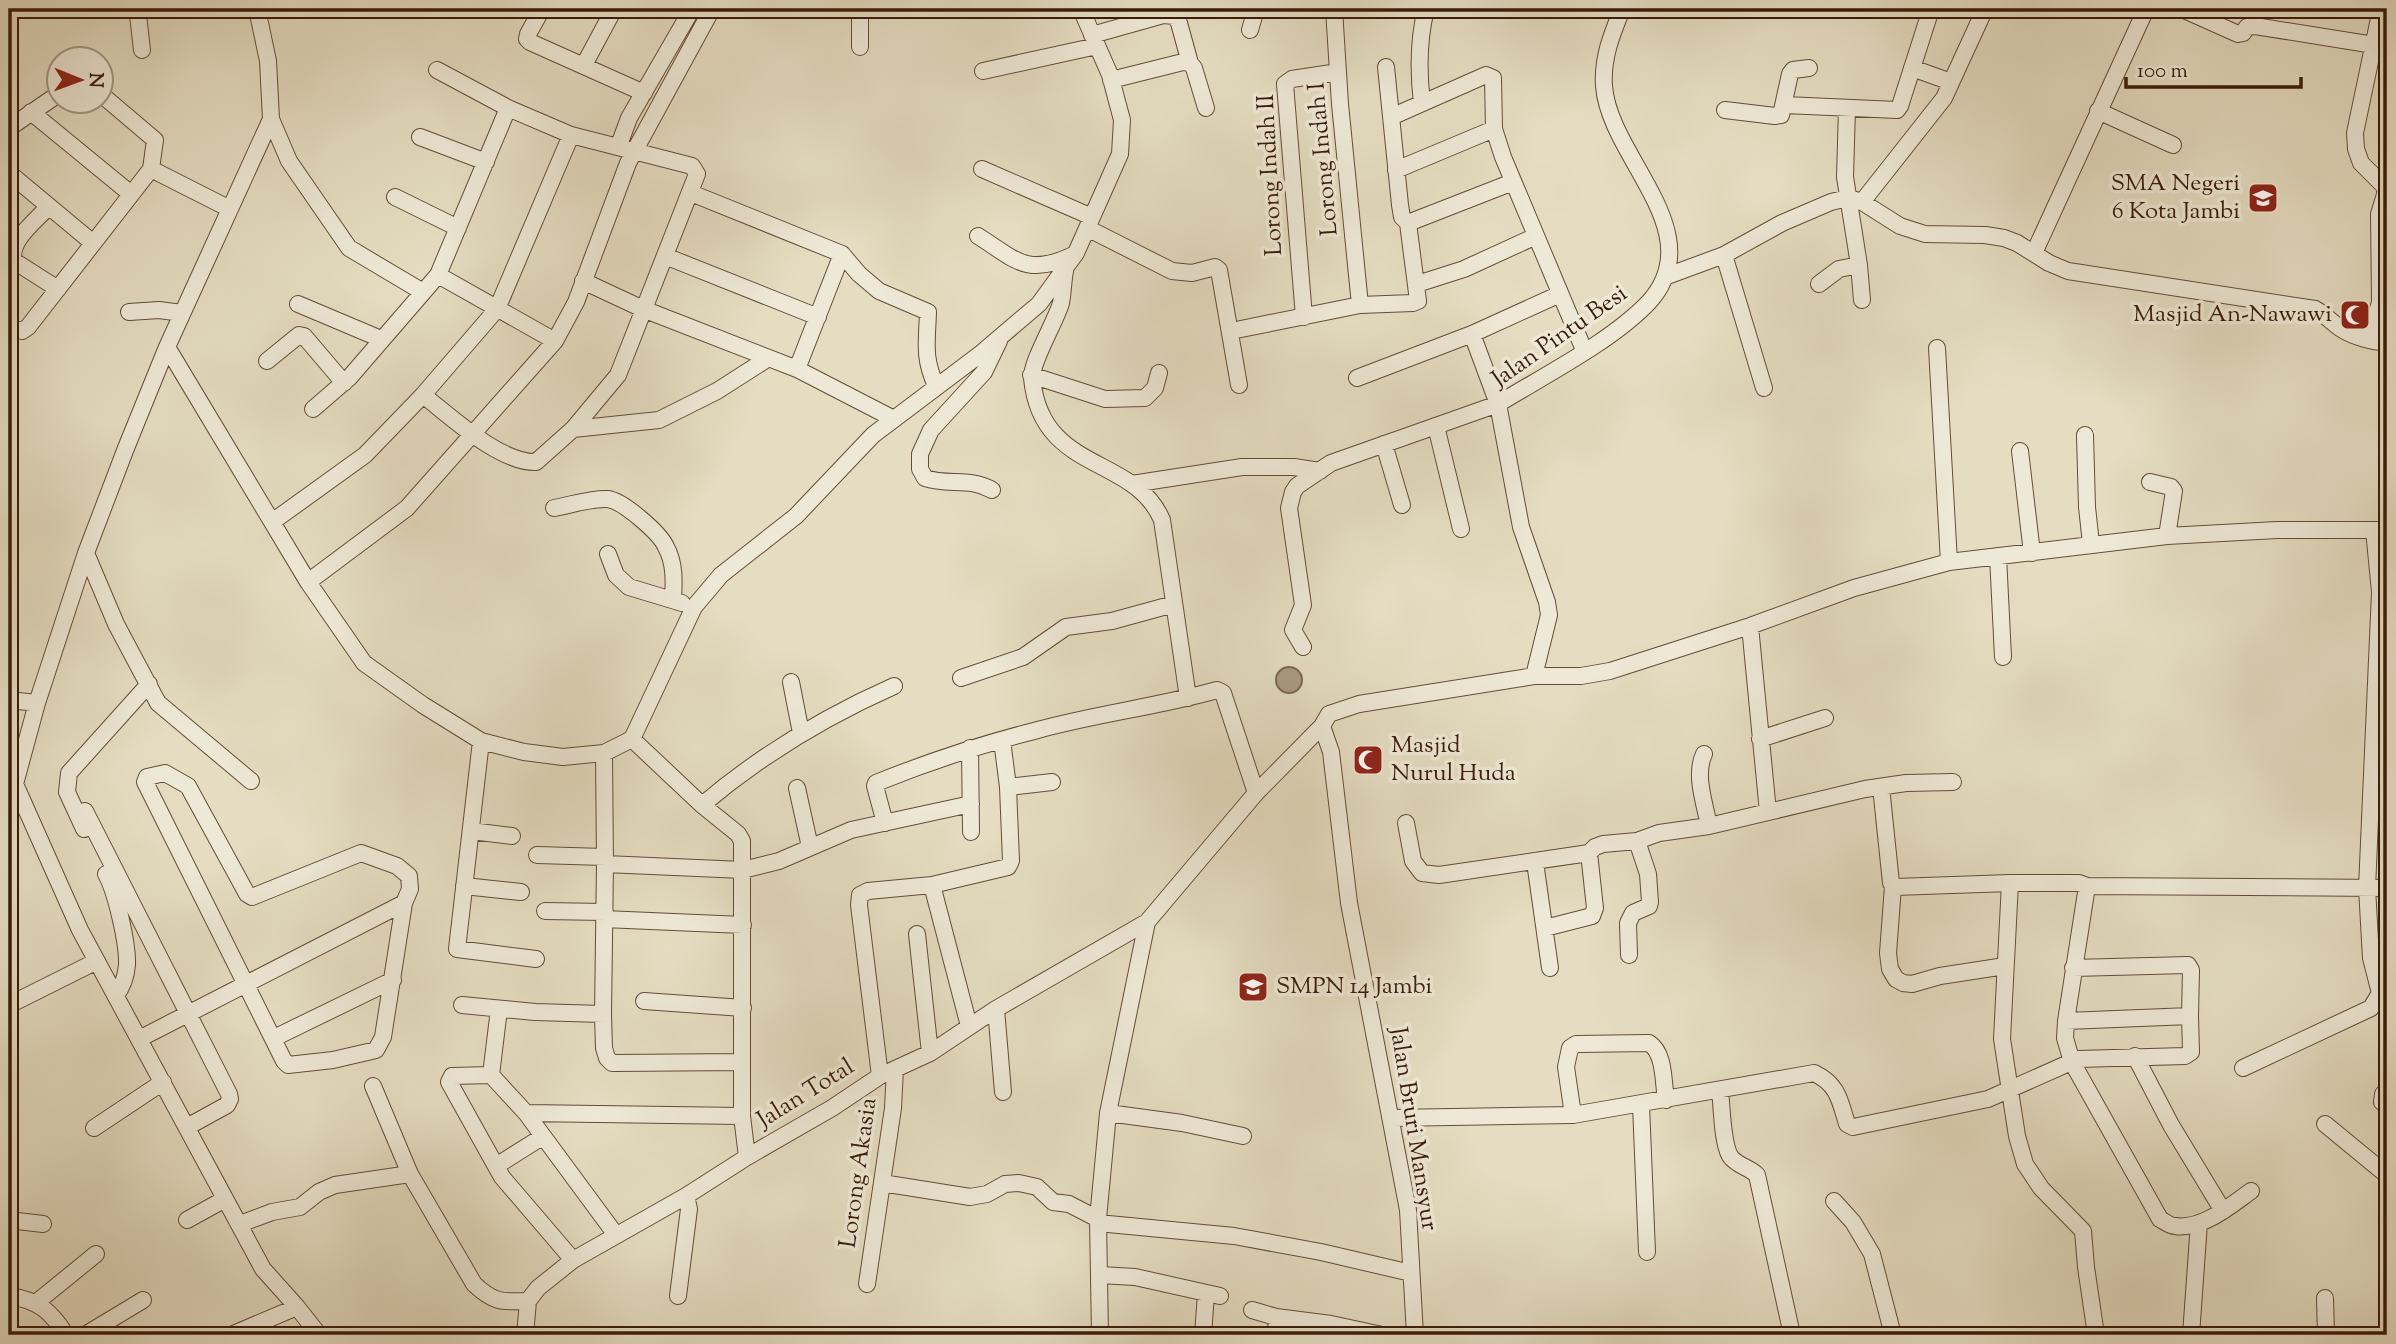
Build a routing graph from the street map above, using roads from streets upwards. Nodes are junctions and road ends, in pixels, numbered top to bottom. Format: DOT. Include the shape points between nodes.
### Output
graph roads {
  1 [pos="141,9"];
  2 [pos="257,9"];
  3 [pos="541,9"];
  4 [pos="614,9"];
  5 [pos="692,9"];
  6 [pos="712,9"];
  7 [pos="860,9"];
  8 [pos="1081,9"];
  9 [pos="1256,9"];
  10 [pos="1334,9"];
  11 [pos="1426,9"];
  12 [pos="1622,9"];
  13 [pos="1931,9"];
  14 [pos="2146,9"];
  15 [pos="2182,9"];
  16 [pos="2381,9"];
  17 [pos="1984,11"];
  18 [pos="1250,30"];
  19 [pos="1095,41"];
  20 [pos="2374,45"];
  21 [pos="860,47"];
  22 [pos="142,50"];
  23 [pos="1190,63"];
  24 [pos="584,65"];
  25 [pos="1387,67"];
  26 [pos="1809,68"];
  27 [pos="1912,68"];
  28 [pos="437,71"];
  29 [pos="983,71"];
  30 [pos="1338,72"];
  31 [pos="1111,80"];
  32 [pos="1951,82"];
  33 [pos="643,93"];
  34 [pos="46,102"];
  35 [pos="1422,103"];
  36 [pos="1785,106"];
  37 [pos="116,107"];
  38 [pos="508,108"];
  39 [pos="1206,108"];
  40 [pos="1847,108"];
  41 [pos="1725,110"];
  42 [pos="2098,111"];
  43 [pos="31,112"];
  44 [pos="1391,117"];
  45 [pos="271,119"];
  46 [pos="9,128"];
  47 [pos="1494,129"];
  48 [pos="571,135"];
  49 [pos="420,137"];
  50 [pos="619,145"];
  51 [pos="2173,145"];
  52 [pos="636,150"];
  53 [pos="486,162"];
  54 [pos="151,169"];
  55 [pos="982,169"];
  56 [pos="1396,170"];
  57 [pos="9,173"];
  58 [pos="1513,183"];
  59 [pos="691,193"];
  60 [pos="131,194"];
  61 [pos="395,197"];
  62 [pos="1855,200"];
  63 [pos="49,206"];
  64 [pos="230,209"];
  65 [pos="1090,223"];
  66 [pos="1408,223"];
  67 [pos="458,228"];
  68 [pos="978,236"];
  69 [pos="1536,236"];
  70 [pos="93,243"];
  71 [pos="1076,253"];
  72 [pos="2034,253"];
  73 [pos="842,254"];
  74 [pos="1724,255"];
  75 [pos="665,256"];
  76 [pos="1859,265"];
  77 [pos="1065,269"];
  78 [pos="438,275"];
  79 [pos="1667,276"];
  80 [pos="583,281"];
  81 [pos="1417,284"];
  82 [pos="1819,284"];
  83 [pos="58,289"];
  84 [pos="422,292"];
  85 [pos="1560,294"];
  86 [pos="1862,300"];
  87 [pos="298,304"];
  88 [pos="1360,305"];
  89 [pos="497,309"];
  90 [pos="643,309"];
  91 [pos="129,312"];
  92 [pos="182,313"];
  93 [pos="818,317"];
  94 [pos="1304,317"];
  95 [pos="9,327"];
  96 [pos="1231,331"];
  97 [pos="1472,334"];
  98 [pos="1002,336"];
  99 [pos="381,339"];
  100 [pos="2370,340"];
  101 [pos="555,341"];
  102 [pos="2387,343"];
  103 [pos="167,347"];
  104 [pos="1937,348"];
  105 [pos="1584,350"];
  106 [pos="767,359"];
  107 [pos="267,361"];
  108 [pos="797,369"];
  109 [pos="1159,373"];
  110 [pos="1031,375"];
  111 [pos="1357,378"];
  112 [pos="344,383"];
  113 [pos="1238,385"];
  114 [pos="936,386"];
  115 [pos="1764,388"];
  116 [pos="423,395"];
  117 [pos="1498,404"];
  118 [pos="313,409"];
  119 [pos="894,419"];
  120 [pos="1436,426"];
  121 [pos="573,429"];
  122 [pos="472,435"];
  123 [pos="2085,435"];
  124 [pos="1384,444"];
  125 [pos="2020,451"];
  126 [pos="1320,471"];
  127 [pos="2150,482"];
  128 [pos="1132,484"];
  129 [pos="992,489"];
  130 [pos="1402,505"];
  131 [pos="554,508"];
  132 [pos="272,522"];
  133 [pos="1461,529"];
  134 [pos="2381,530"];
  135 [pos="2167,536"];
  136 [pos="2091,544"];
  137 [pos="86,553"];
  138 [pos="2032,553"];
  139 [pos="608,554"];
  140 [pos="1998,556"];
  141 [pos="1949,562"];
  142 [pos="307,582"];
  143 [pos="673,600"];
  144 [pos="1174,604"];
  145 [pos="694,607"];
  146 [pos="1751,626"];
  147 [pos="1303,647"];
  148 [pos="2003,657"];
  149 [pos="1534,676"];
  150 [pos="961,678"];
  151 [pos="791,682"];
  152 [pos="149,684"];
  153 [pos="894,686"];
  154 [pos="1188,698"];
  155 [pos="9,700"];
  156 [pos="37,703"];
  157 [pos="1825,718"];
  158 [pos="1322,726"];
  159 [pos="801,733"];
  160 [pos="632,739"];
  161 [pos="1760,739"];
  162 [pos="1002,740"];
  163 [pos="481,741"];
  164 [pos="970,748"];
  165 [pos="604,753"];
  166 [pos="1704,754"];
  167 [pos="251,781"];
  168 [pos="1052,782"];
  169 [pos="1953,782"];
  170 [pos="12,785"];
  171 [pos="1008,787"];
  172 [pos="1881,787"];
  173 [pos="797,788"];
  174 [pos="1256,793"];
  175 [pos="971,804"];
  176 [pos="702,805"];
  177 [pos="85,811"];
  178 [pos="1768,812"];
  179 [pos="885,823"];
  180 [pos="1406,823"];
  181 [pos="1709,826"];
  182 [pos="471,831"];
  183 [pos="971,832"];
  184 [pos="512,836"];
  185 [pos="1637,841"];
  186 [pos="810,847"];
  187 [pos="1589,853"];
  188 [pos="537,855"];
  189 [pos="605,861"];
  190 [pos="1535,862"];
  191 [pos="743,870"];
  192 [pos="2010,883"];
  193 [pos="932,885"];
  194 [pos="464,886"];
  195 [pos="1893,886"];
  196 [pos="2087,886"];
  197 [pos="2367,888"];
  198 [pos="2387,888"];
  199 [pos="521,892"];
  200 [pos="404,903"];
  201 [pos="545,911"];
  202 [pos="605,916"];
  203 [pos="1147,922"];
  204 [pos="743,925"];
  205 [pos="1545,928"];
  206 [pos="917,934"];
  207 [pos="1629,955"];
  208 [pos="536,958"];
  209 [pos="97,961"];
  210 [pos="2005,966"];
  211 [pos="1550,968"];
  212 [pos="2073,968"];
  213 [pos="393,980"];
  214 [pos="246,983"];
  215 [pos="116,995"];
  216 [pos="645,1001"];
  217 [pos="9,1005"];
  218 [pos="462,1005"];
  219 [pos="743,1008"];
  220 [pos="499,1009"];
  221 [pos="996,1009"];
  222 [pos="187,1013"];
  223 [pos="603,1014"];
  224 [pos="2190,1016"];
  225 [pos="2066,1021"];
  226 [pos="969,1026"];
  227 [pos="139,1038"];
  228 [pos="274,1038"];
  229 [pos="930,1053"];
  230 [pos="2135,1056"];
  231 [pos="742,1062"];
  232 [pos="2072,1062"];
  233 [pos="2243,1068"];
  234 [pos="887,1072"];
  235 [pos="491,1074"];
  236 [pos="163,1082"];
  237 [pos="373,1086"];
  238 [pos="1720,1090"];
  239 [pos="2387,1090"];
  240 [pos="2009,1091"];
  241 [pos="1003,1092"];
  242 [pos="1666,1100"];
  243 [pos="1641,1105"];
  244 [pos="2387,1106"];
  245 [pos="526,1113"];
  246 [pos="1108,1113"];
  247 [pos="1573,1115"];
  248 [pos="742,1116"];
  249 [pos="1392,1118"];
  250 [pos="2325,1124"];
  251 [pos="94,1128"];
  252 [pos="187,1128"];
  253 [pos="1243,1136"];
  254 [pos="542,1137"];
  255 [pos="747,1157"];
  256 [pos="496,1167"];
  257 [pos="410,1174"];
  258 [pos="2387,1175"];
  259 [pos="882,1183"];
  260 [pos="2251,1191"];
  261 [pos="686,1196"];
  262 [pos="225,1199"];
  263 [pos="1834,1201"];
  264 [pos="2223,1211"];
  265 [pos="9,1220"];
  266 [pos="187,1220"];
  267 [pos="1098,1221"];
  268 [pos="2199,1223"];
  269 [pos="43,1224"];
  270 [pos="240,1224"];
  271 [pos="616,1235"];
  272 [pos="1647,1252"];
  273 [pos="96,1254"];
  274 [pos="573,1260"];
  275 [pos="1411,1273"];
  276 [pos="1100,1275"];
  277 [pos="867,1284"];
  278 [pos="9,1296"];
  279 [pos="678,1296"];
  280 [pos="2325,1298"];
  281 [pos="143,1300"];
  282 [pos="528,1301"];
  283 [pos="37,1303"];
  284 [pos="297,1307"];
  285 [pos="1252,1311"];
  286 [pos="1276,1317"];
  287 [pos="1331,1330"];
  288 [pos="66,1335"];
  289 [pos="85,1335"];
  290 [pos="231,1335"];
  291 [pos="318,1335"];
  292 [pos="525,1335"];
  293 [pos="1100,1335"];
  294 [pos="1203,1335"];
  295 [pos="1277,1335"];
  296 [pos="1382,1335"];
  297 [pos="1415,1335"];
  298 [pos="1792,1335"];
  299 [pos="1893,1335"];
  300 [pos="2096,1335"];
  301 [pos="2192,1335"];
  302 [pos="2326,1335"];
  1 -- 22 [label="street"];
  2 -- 45 [label="street" via="268,61"];
  3 -- 24 [label="street" via="528,34 530,42"];
  4 -- 24 [label="street"];
  5 -- 33 [label="street"];
  6 -- 52 [label="street"];
  7 -- 21 [label="street"];
  8 -- 19 [label="street"];
  9 -- 18 [label="street"];
  10 -- 30 [label="street, Lorong Indah I"];
  11 -- 35 [label="street" via="1418,62"];
  12 -- 79 [label="street" via="1605,57 1604,87 1610,113 1666,230"];
  13 -- 27 [label="street"];
  14 -- 42 [label="street"];
  15 -- 20 [label="street" via="2238,34 2255,26"];
  16 -- 20 [label="street"];
  17 -- 32 [label="street"];
  19 -- 23 [label="street" via="1163,15 1175,16"];
  19 -- 29 [label="street"];
  19 -- 31 [label="street"];
  20 -- 100 [label="street" via="2355,133 2361,163 2386,191 2379,214 2380,302"];
  23 -- 31 [label="street"];
  23 -- 39 [label="street"];
  24 -- 33 [label="street"];
  25 -- 44 [label="street"];
  26 -- 36 [label="street" via="1793,70"];
  27 -- 32 [label="street"];
  27 -- 40 [label="street" via="1897,110"];
  28 -- 38 [label="street"];
  30 -- 88 [label="street, Lorong Indah I"];
  30 -- 94 [label="street, Lorong Indah II" via="1292,79 1285,85"];
  31 -- 65 [label="street" via="1122,120 1119,154"];
  32 -- 62 [label="street" via="1944,98"];
  33 -- 50 [label="street"];
  34 -- 43 [label="street"];
  35 -- 44 [label="street"];
  35 -- 47 [label="street" via="1490,75"];
  36 -- 40 [label="street"];
  36 -- 41 [label="street" via="1775,116"];
  37 -- 54 [label="street" via="155,140"];
  38 -- 48 [label="street"];
  38 -- 53 [label="street"];
  40 -- 62 [label="street" via="1845,152"];
  42 -- 51 [label="street"];
  42 -- 72 [label="street"];
  43 -- 46 [label="street"];
  43 -- 60 [label="street"];
  44 -- 56 [label="street"];
  45 -- 64 [label="street"];
  45 -- 84 [label="street" via="289,162 349,248"];
  47 -- 56 [label="street"];
  47 -- 58 [label="street"];
  48 -- 50 [label="street"];
  48 -- 89 [label="street"];
  49 -- 53 [label="street"];
  50 -- 52 [label="street"];
  52 -- 59 [label="street" via="692,166 697,174"];
  52 -- 80 [label="street"];
  53 -- 67 [label="street"];
  54 -- 60 [label="street"];
  54 -- 64 [label="street"];
  55 -- 65 [label="street"];
  56 -- 66 [label="street" via="1402,217"];
  57 -- 63 [label="street"];
  58 -- 66 [label="street"];
  58 -- 69 [label="street"];
  59 -- 73 [label="street"];
  59 -- 75 [label="street"];
  60 -- 70 [label="street"];
  61 -- 67 [label="street"];
  62 -- 72 [label="street" via="1900,226 1925,234 2004,238"];
  62 -- 74 [label="street" via="1831,202"];
  62 -- 76 [label="street"];
  63 -- 70 [label="street"];
  63 -- 83 [label="street" via="11,252 14,261"];
  64 -- 92 [label="street"];
  65 -- 71 [label="street"];
  65 -- 96 [label="street" via="1172,271 1219,270"];
  66 -- 81 [label="street"];
  67 -- 78 [label="street"];
  68 -- 71 [label="street" via="1023,265 1039,267"];
  69 -- 81 [label="street" via="1464,270"];
  69 -- 85 [label="street"];
  70 -- 83 [label="street"];
  71 -- 77 [label="street"];
  72 -- 100 [label="street" via="2068,271 2315,309 2345,331"];
  73 -- 93 [label="street"];
  73 -- 114 [label="street" via="879,290 929,312 926,357"];
  74 -- 79 [label="street"];
  74 -- 115 [label="street"];
  75 -- 90 [label="street"];
  75 -- 93 [label="street"];
  76 -- 82 [label="street" via="1839,269"];
  76 -- 86 [label="street"];
  77 -- 98 [label="street" via="1039,304"];
  77 -- 110 [label="street" via="1060,303"];
  78 -- 84 [label="street"];
  78 -- 89 [label="street"];
  79 -- 105 [label="street, Jalan Pintu Besi" via="1649,301 1618,329"];
  80 -- 90 [label="street"];
  80 -- 101 [label="street"];
  81 -- 88 [label="street" via="1416,303"];
  83 -- 95 [label="street" via="28,327 22,331"];
  84 -- 99 [label="street"];
  85 -- 97 [label="street"];
  85 -- 105 [label="street"];
  87 -- 99 [label="street"];
  88 -- 94 [label="street"];
  89 -- 101 [label="street"];
  89 -- 116 [label="street"];
  90 -- 106 [label="street"];
  90 -- 121 [label="street" via="618,376"];
  91 -- 92 [label="street"];
  92 -- 103 [label="street"];
  93 -- 108 [label="street"];
  94 -- 96 [label="street"];
  96 -- 113 [label="street"];
  97 -- 111 [label="street"];
  97 -- 117 [label="street"];
  98 -- 114 [label="street"];
  98 -- 129 [label="street" via="984,372 932,430 920,454 925,478 980,482"];
  99 -- 112 [label="street"];
  100 -- 102 [label="street"];
  101 -- 122 [label="street"];
  103 -- 132 [label="street"];
  103 -- 137 [label="street"];
  104 -- 141 [label="street"];
  105 -- 117 [label="street, Jalan Pintu Besi"];
  106 -- 108 [label="street"];
  106 -- 121 [label="street" via="659,421"];
  107 -- 112 [label="street" via="299,335 304,336"];
  108 -- 119 [label="street"];
  109 -- 110 [label="street" via="1155,388 1145,398 1127,400 1105,399"];
  110 -- 128 [label="street" via="1042,417 1057,438"];
  112 -- 118 [label="street"];
  114 -- 119 [label="street"];
  116 -- 122 [label="street"];
  116 -- 132 [label="street" via="365,454"];
  117 -- 120 [label="street"];
  117 -- 149 [label="street, Jalan Pintu Besi" via="1521,527 1549,615"];
  119 -- 145 [label="street" via="796,516 721,575"];
  120 -- 124 [label="street"];
  120 -- 133 [label="street"];
  121 -- 122 [label="street" via="536,462 516,460"];
  122 -- 142 [label="street" via="407,508"];
  123 -- 136 [label="street"];
  124 -- 126 [label="street"];
  124 -- 130 [label="street"];
  125 -- 138 [label="street"];
  126 -- 128 [label="street" via="1242,467"];
  126 -- 147 [label="street" via="1297,486 1289,508 1303,605 1293,630"];
  127 -- 135 [label="street" via="2174,491"];
  128 -- 144 [label="street" via="1155,504 1162,520"];
  131 -- 143 [label="street" via="611,499 635,514 666,545 674,575"];
  132 -- 142 [label="street"];
  134 -- 135 [label="street"];
  134 -- 197 [label="street"];
  135 -- 136 [label="street"];
  136 -- 138 [label="street"];
  137 -- 152 [label="street" via="134,662"];
  137 -- 156 [label="street"];
  138 -- 140 [label="street"];
  139 -- 143 [label="street" via="617,575 629,587"];
  140 -- 141 [label="street"];
  140 -- 148 [label="street"];
  141 -- 146 [label="street" via="1854,588"];
  142 -- 163 [label="street" via="364,663"];
  143 -- 145 [label="street"];
  144 -- 150 [label="street" via="1112,621 1066,627 1023,657"];
  144 -- 154 [label="street"];
  145 -- 160 [label="street"];
  146 -- 149 [label="street" via="1610,671"];
  146 -- 161 [label="street"];
  149 -- 158 [label="street" via="1359,704 1329,714"];
  151 -- 159 [label="street"];
  152 -- 167 [label="street" via="158,703"];
  152 -- 215 [label="street" via="72,768 66,781 74,810 115,896 127,963 123,986"];
  153 -- 159 [label="street"];
  154 -- 162 [label="street"];
  154 -- 174 [label="street" via="1223,692"];
  155 -- 156 [label="street"];
  156 -- 170 [label="street"];
  157 -- 161 [label="street"];
  158 -- 174 [label="street"];
  158 -- 249 [label="street, Jalan Bruri Mansyur" via="1331,752 1349,903"];
  159 -- 176 [label="street"];
  160 -- 165 [label="street"];
  160 -- 176 [label="street"];
  161 -- 178 [label="street"];
  162 -- 164 [label="street"];
  162 -- 171 [label="street"];
  163 -- 165 [label="street" via="563,757"];
  163 -- 182 [label="street"];
  164 -- 175 [label="street"];
  164 -- 179 [label="street" via="876,783"];
  165 -- 189 [label="street"];
  166 -- 181 [label="street" via="1699,764"];
  168 -- 171 [label="street"];
  169 -- 172 [label="street"];
  170 -- 209 [label="street"];
  171 -- 193 [label="street" via="1011,861 1007,867"];
  172 -- 178 [label="street"];
  172 -- 195 [label="street"];
  173 -- 186 [label="street"];
  174 -- 203 [label="street"];
  175 -- 179 [label="street"];
  175 -- 183 [label="street"];
  176 -- 191 [label="street" via="738,834"];
  177 -- 222 [label="street"];
  178 -- 181 [label="street"];
  179 -- 186 [label="street" via="851,830"];
  180 -- 190 [label="street" via="1413,861 1422,873 1439,875"];
  181 -- 185 [label="street"];
  182 -- 184 [label="street"];
  182 -- 194 [label="street"];
  185 -- 187 [label="street" via="1603,844"];
  185 -- 207 [label="street" via="1648,874 1650,902 1633,913 1628,923"];
  186 -- 191 [label="street"];
  187 -- 190 [label="street"];
  187 -- 205 [label="street" via="1592,916"];
  188 -- 189 [label="street"];
  189 -- 191 [label="street"];
  189 -- 202 [label="street"];
  190 -- 205 [label="street"];
  191 -- 204 [label="street"];
  192 -- 195 [label="street"];
  192 -- 196 [label="street"];
  192 -- 210 [label="street"];
  193 -- 226 [label="street"];
  193 -- 234 [label="street, Lorong Akasia" via="860,895"];
  194 -- 199 [label="street"];
  194 -- 208 [label="street" via="457,949"];
  195 -- 210 [label="street" via="1888,953 1896,979 1912,984"];
  196 -- 197 [label="street"];
  196 -- 212 [label="street"];
  197 -- 198 [label="street"];
  197 -- 233 [label="street" via="2371,958 2380,993 2371,1008"];
  200 -- 213 [label="street"];
  200 -- 214 [label="street"];
  200 -- 214 [label="street" via="409,876 397,866 361,853 252,897 188,786 164,773 146,777"];
  201 -- 202 [label="street"];
  202 -- 204 [label="street"];
  202 -- 223 [label="street"];
  203 -- 221 [label="street, Jalan Total"];
  203 -- 246 [label="street"];
  204 -- 219 [label="street"];
  205 -- 211 [label="street"];
  206 -- 229 [label="street"];
  209 -- 215 [label="street"];
  209 -- 217 [label="street"];
  210 -- 240 [label="street" via="2002,1039"];
  212 -- 224 [label="street" via="2188,965"];
  212 -- 225 [label="street"];
  213 -- 228 [label="street"];
  213 -- 228 [label="street" via="383,1037 376,1050 288,1065"];
  214 -- 222 [label="street"];
  214 -- 228 [label="street"];
  215 -- 227 [label="street"];
  216 -- 219 [label="street"];
  218 -- 220 [label="street"];
  219 -- 231 [label="street"];
  220 -- 223 [label="street"];
  220 -- 235 [label="street"];
  221 -- 226 [label="street, Jalan Total"];
  221 -- 241 [label="street"];
  222 -- 227 [label="street"];
  222 -- 252 [label="street" via="230,1099"];
  223 -- 231 [label="street" via="604,1048 612,1063"];
  224 -- 225 [label="street"];
  224 -- 230 [label="street" via="2188,1055"];
  225 -- 232 [label="street"];
  226 -- 229 [label="street, Jalan Total"];
  227 -- 236 [label="street"];
  229 -- 234 [label="street, Jalan Total"];
  230 -- 232 [label="street"];
  230 -- 264 [label="street"];
  231 -- 248 [label="street"];
  232 -- 240 [label="street"];
  232 -- 268 [label="street" via="2160,1219 2175,1226"];
  234 -- 255 [label="street, Jalan Total"];
  234 -- 259 [label="street, Lorong Akasia" via="893,1108"];
  235 -- 245 [label="street"];
  235 -- 256 [label="street" via="452,1076 449,1082"];
  236 -- 251 [label="street"];
  236 -- 252 [label="street"];
  237 -- 257 [label="street"];
  238 -- 240 [label="street" via="1814,1073 1828,1079 1847,1124 1853,1127 1975,1103"];
  238 -- 242 [label="street"];
  238 -- 298 [label="street" via="1731,1158 1757,1175"];
  239 -- 244 [label="street" via="2382,1097"];
  240 -- 300 [label="street" via="2025,1164 2041,1188 2083,1231"];
  242 -- 243 [label="street"];
  242 -- 247 [label="street" via="1659,1054 1648,1042 1576,1044 1570,1048 1566,1067"];
  243 -- 247 [label="street"];
  243 -- 272 [label="street"];
  245 -- 248 [label="street"];
  245 -- 254 [label="street"];
  246 -- 253 [label="street"];
  246 -- 267 [label="street"];
  247 -- 249 [label="street"];
  248 -- 255 [label="street"];
  249 -- 275 [label="street, Jalan Bruri Mansyur" via="1408,1210"];
  250 -- 258 [label="street"];
  252 -- 262 [label="street"];
  254 -- 256 [label="street"];
  254 -- 271 [label="street"];
  255 -- 261 [label="street, Jalan Total"];
  256 -- 274 [label="street"];
  257 -- 270 [label="street" via="335,1185 300,1207"];
  257 -- 282 [label="street" via="474,1284 489,1298"];
  259 -- 267 [label="street" via="970,1197 1005,1184 1037,1186 1053,1202 1069,1204"];
  259 -- 277 [label="street, Lorong Akasia"];
  260 -- 264 [label="street"];
  261 -- 271 [label="street, Jalan Total"];
  261 -- 279 [label="street" via="689,1209"];
  262 -- 266 [label="street"];
  262 -- 270 [label="street"];
  263 -- 299 [label="street" via="1872,1254"];
  264 -- 268 [label="street"];
  265 -- 269 [label="street"];
  267 -- 275 [label="street" via="1234,1236"];
  267 -- 276 [label="street"];
  268 -- 301 [label="street"];
  270 -- 284 [label="street" via="262,1269"];
  271 -- 274 [label="street, Jalan Total"];
  273 -- 283 [label="street"];
  274 -- 282 [label="street, Jalan Total"];
  275 -- 297 [label="street, Jalan Bruri Mansyur"];
  276 -- 293 [label="street"];
  276 -- 294 [label="street" via="1135,1277 1213,1295"];
  278 -- 283 [label="street"];
  280 -- 302 [label="street"];
  281 -- 289 [label="street"];
  282 -- 292 [label="street"];
  283 -- 288 [label="street"];
  284 -- 290 [label="street"];
  284 -- 291 [label="street"];
  285 -- 286 [label="street"];
  286 -- 287 [label="street"];
  286 -- 295 [label="street"];
  287 -- 296 [label="street"];
}
